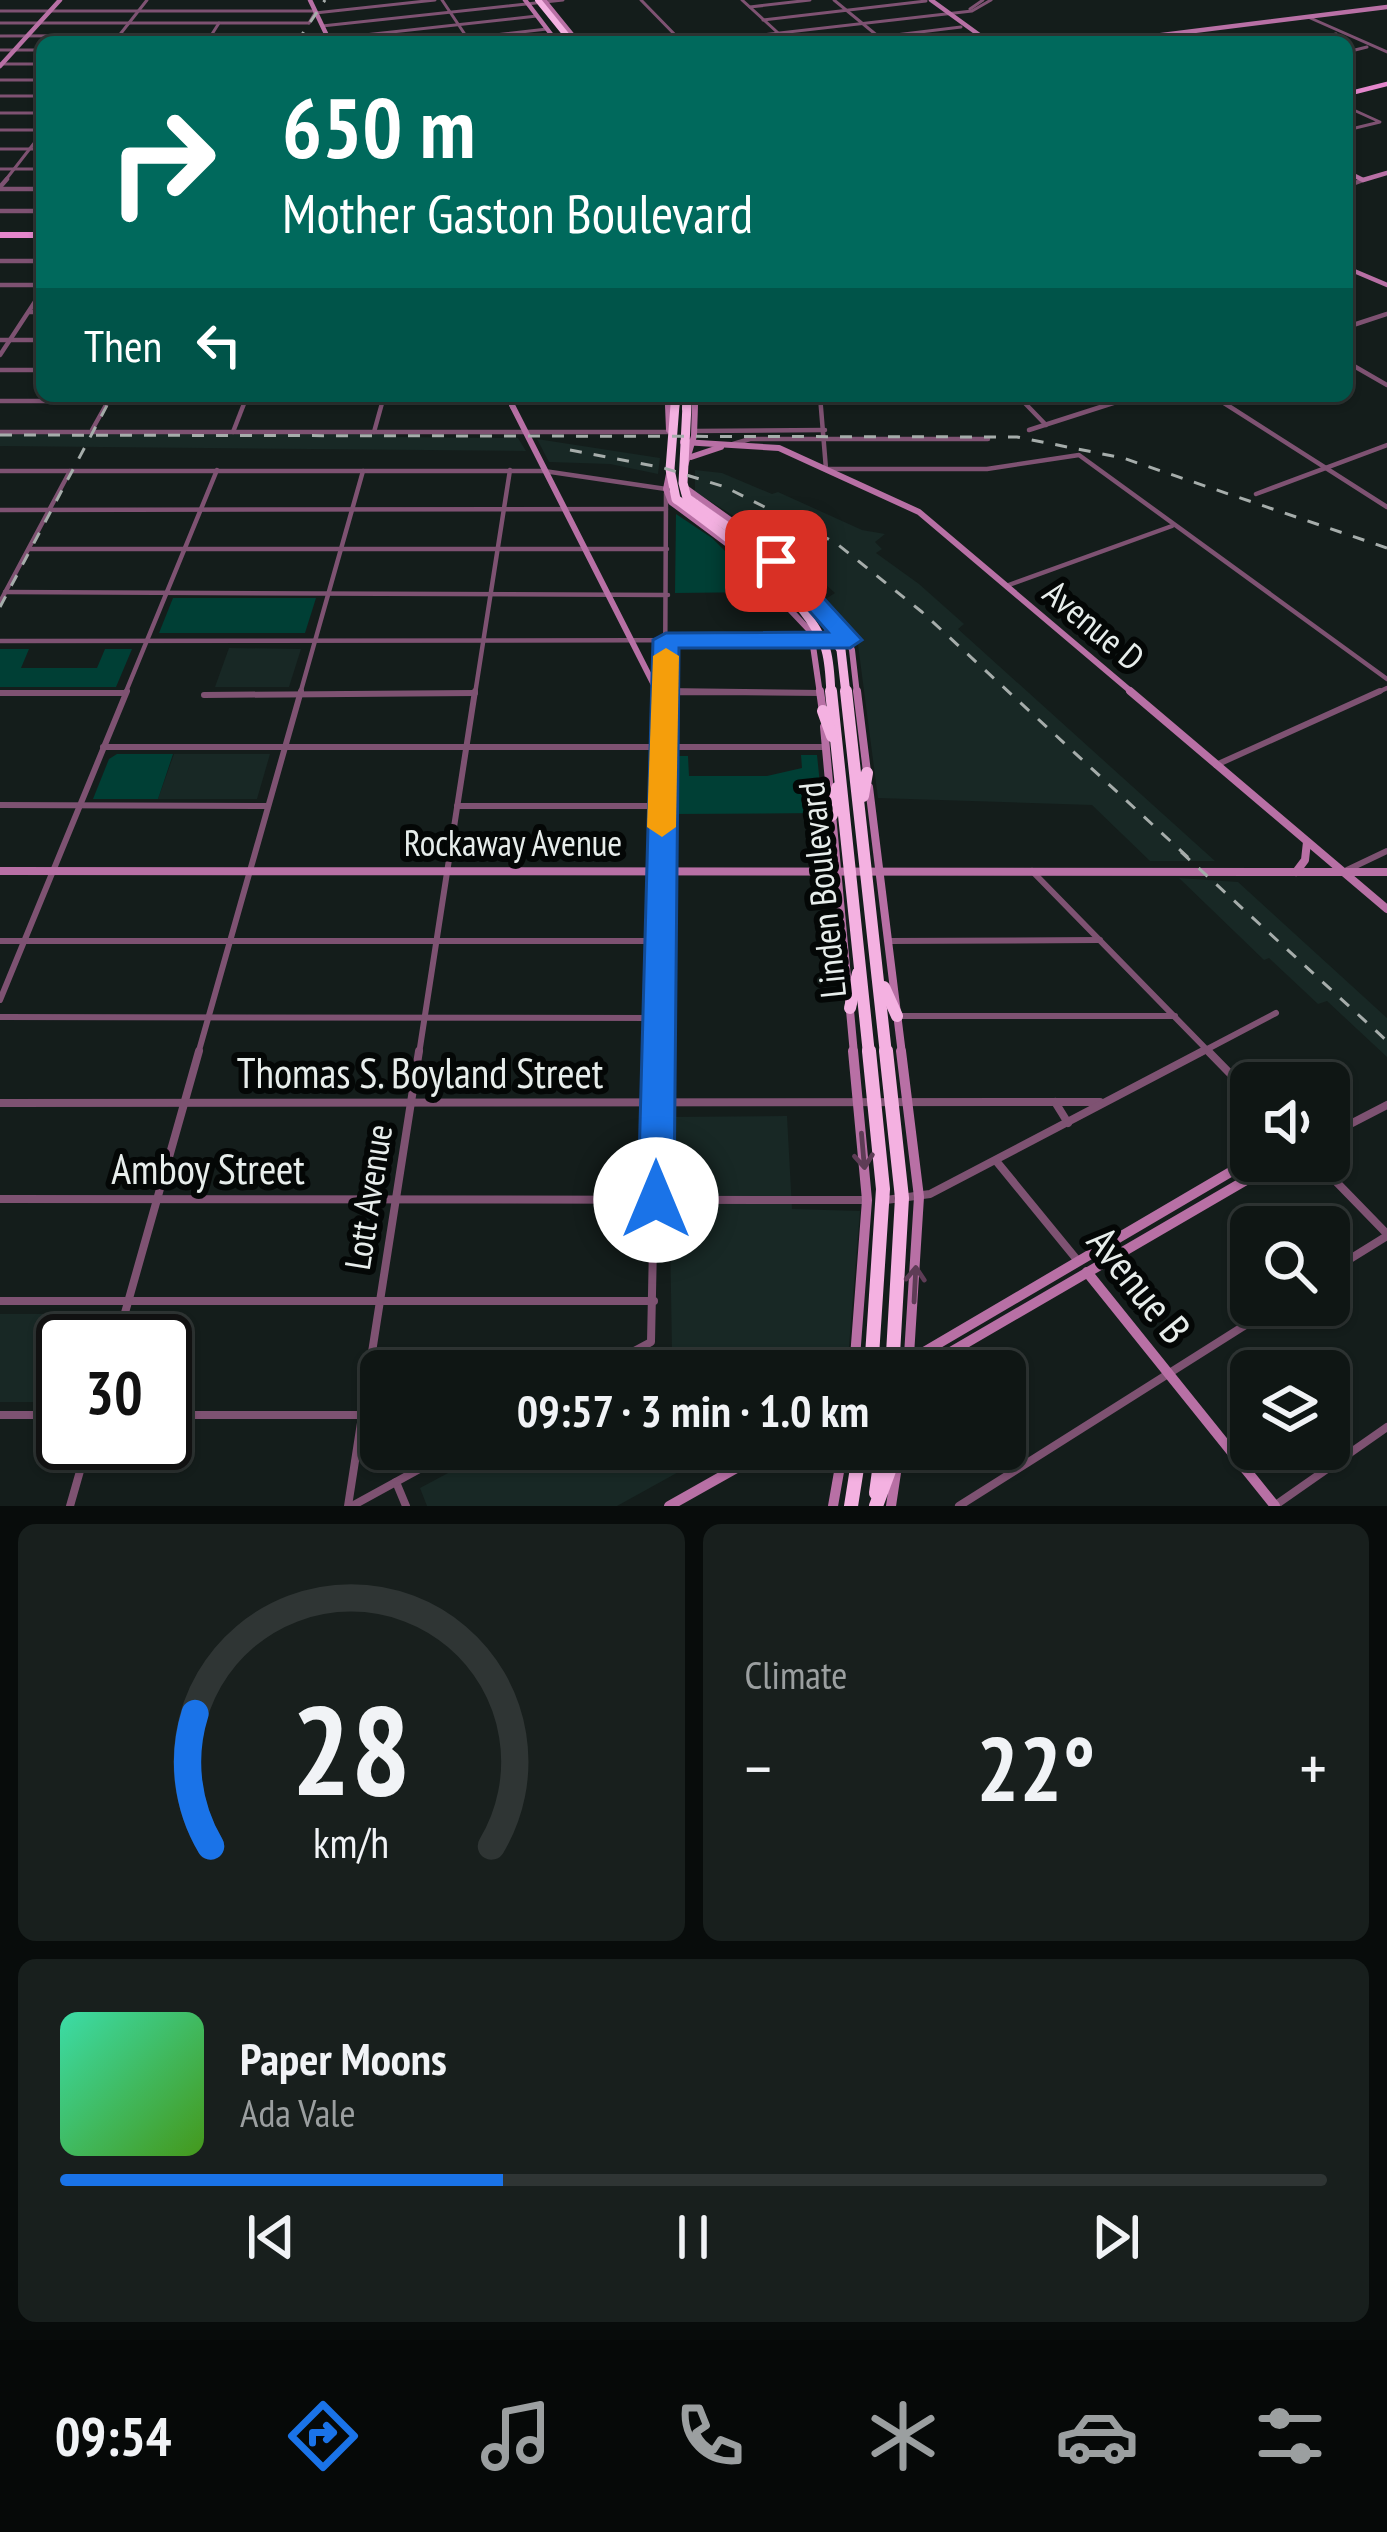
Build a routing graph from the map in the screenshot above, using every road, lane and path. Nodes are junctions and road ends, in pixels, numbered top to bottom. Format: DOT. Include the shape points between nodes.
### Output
graph roads {
  1 [pos="60,0"];
  2 [pos="147,0"];
  3 [pos="234,0"];
  4 [pos="310,0"];
  5 [pos="435,0"];
  6 [pos="442,0"];
  7 [pos="563,0"];
  8 [pos="641,0"];
  9 [pos="742,0"];
  10 [pos="810,0"];
  11 [pos="834,0"];
  12 [pos="927,0"];
  13 [pos="982,0"];
  14 [pos="991,0"];
  15 [pos="535,2"];
  16 [pos="749,7"];
  17 [pos="1387,8"];
  18 [pos="974,9"];
  19 [pos="846,10"];
  20 [pos="0,11"];
  21 [pos="50,11"];
  22 [pos="139,11"];
  23 [pos="227,11"];
  24 [pos="315,12"];
  25 [pos="450,12"];
  26 [pos="947,13"];
  27 [pos="541,17"];
  28 [pos="1307,17"];
  29 [pos="763,20"];
  30 [pos="0,23"];
  31 [pos="39,23"];
  32 [pos="129,23"];
  33 [pos="219,23"];
  34 [pos="309,23"];
  35 [pos="862,23"];
  36 [pos="459,25"];
  37 [pos="322,26"];
  38 [pos="961,27"];
  39 [pos="778,33"];
  40 [pos="1340,33"];
  41 [pos="562,34"];
  42 [pos="27,35"];
  43 [pos="119,35"];
  44 [pos="211,35"];
  45 [pos="302,35"];
  46 [pos="0,36"];
  47 [pos="308,36"];
  48 [pos="327,36"];
  49 [pos="356,36"];
  50 [pos="466,36"];
  51 [pos="531,36"];
  52 [pos="676,36"];
  53 [pos="752,36"];
  54 [pos="781,36"];
  55 [pos="878,36"];
  56 [pos="887,36"];
  57 [pos="975,36"];
  58 [pos="977,36"];
  59 [pos="1154,36"];
  60 [pos="1327,36"];
  61 [pos="1347,36"];
  62 [pos="1353,38"];
  63 [pos="1371,46"];
  64 [pos="0,50"];
  65 [pos="14,50"];
  66 [pos="36,50"];
  67 [pos="1353,50"];
  68 [pos="1387,52"];
  69 [pos="36,64"];
  70 [pos="0,65"];
  71 [pos="0,80"];
  72 [pos="36,80"];
  73 [pos="1385,82"];
  74 [pos="1353,90"];
  75 [pos="0,96"];
  76 [pos="36,96"];
  77 [pos="1353,110"];
  78 [pos="0,113"];
  79 [pos="36,113"];
  80 [pos="1353,129"];
  81 [pos="0,130"];
  82 [pos="36,132"];
  83 [pos="36,140"];
  84 [pos="0,149"];
  85 [pos="29,149"];
  86 [pos="36,149"];
  87 [pos="0,169"];
  88 [pos="14,169"];
  89 [pos="36,169"];
  90 [pos="1387,173"];
  91 [pos="1353,175"];
  92 [pos="1364,180"];
  93 [pos="1353,184"];
  94 [pos="0,188"];
  95 [pos="36,189"];
  96 [pos="0,211"];
  97 [pos="36,211"];
  98 [pos="0,235"];
  99 [pos="36,235"];
  100 [pos="0,260"];
  101 [pos="36,260"];
  102 [pos="1353,273"];
  103 [pos="0,285"];
  104 [pos="1387,287"];
  105 [pos="36,288"];
  106 [pos="36,298"];
  107 [pos="28,312"];
  108 [pos="36,312"];
  109 [pos="1387,314"];
  110 [pos="1353,325"];
  111 [pos="0,340"];
  112 [pos="9,340"];
  113 [pos="36,340"];
  114 [pos="0,355"];
  115 [pos="1353,365"];
  116 [pos="0,370"];
  117 [pos="36,370"];
  118 [pos="1387,385"];
  119 [pos="36,400"];
  120 [pos="0,401"];
  121 [pos="107,402"];
  122 [pos="245,402"];
  123 [pos="383,402"];
  124 [pos="510,402"];
  125 [pos="680,402"];
  126 [pos="681,402"];
  127 [pos="682,402"];
  128 [pos="820,402"];
  129 [pos="1024,402"];
  130 [pos="1117,402"];
  131 [pos="1222,402"];
  132 [pos="1046,425"];
  133 [pos="694,430"];
  134 [pos="825,430"];
  135 [pos="1029,430"];
  136 [pos="92,431"];
  137 [pos="524,431"];
  138 [pos="0,432"];
  139 [pos="233,432"];
  140 [pos="374,432"];
  141 [pos="670,432"];
  142 [pos="824,439"];
  143 [pos="988,439"];
  144 [pos="684,442"];
  145 [pos="733,444"];
  146 [pos="1387,445"];
  147 [pos="687,463"];
  148 [pos="1327,468"];
  149 [pos="826,469"];
  150 [pos="217,470"];
  151 [pos="363,470"];
  152 [pos="510,470"];
  153 [pos="670,470"];
  154 [pos="0,471"];
  155 [pos="70,471"];
  156 [pos="544,471"];
  157 [pos="666,491"];
  158 [pos="1256,494"];
  159 [pos="1387,497"];
  160 [pos="1378,501"];
  161 [pos="1387,507"];
  162 [pos="201,508"];
  163 [pos="352,508"];
  164 [pos="504,508"];
  165 [pos="563,508"];
  166 [pos="666,508"];
  167 [pos="0,509"];
  168 [pos="50,509"];
  169 [pos="1173,526"];
  170 [pos="28,549"];
  171 [pos="185,549"];
  172 [pos="341,549"];
  173 [pos="498,549"];
  174 [pos="584,549"];
  175 [pos="667,549"];
  176 [pos="1006,586"];
  177 [pos="5,592"];
  178 [pos="167,592"];
  179 [pos="329,592"];
  180 [pos="491,592"];
  181 [pos="607,592"];
  182 [pos="668,595"];
  183 [pos="0,602"];
  184 [pos="483,640"];
  185 [pos="666,640"];
  186 [pos="832,640"];
  187 [pos="0,641"];
  188 [pos="147,641"];
  189 [pos="315,641"];
  190 [pos="632,641"];
  191 [pos="1387,679"];
  192 [pos="1387,688"];
  193 [pos="0,693"];
  194 [pos="125,693"];
  195 [pos="300,693"];
  196 [pos="475,693"];
  197 [pos="665,693"];
  198 [pos="821,693"];
  199 [pos="203,695"];
  200 [pos="823,710"];
  201 [pos="285,747"];
  202 [pos="466,747"];
  203 [pos="664,747"];
  204 [pos="103,748"];
  205 [pos="832,749"];
  206 [pos="1216,765"];
  207 [pos="867,772"];
  208 [pos="840,773"];
  209 [pos="0,805"];
  210 [pos="79,806"];
  211 [pos="268,806"];
  212 [pos="457,806"];
  213 [pos="662,806"];
  214 [pos="860,811"];
  215 [pos="832,815"];
  216 [pos="1307,841"];
  217 [pos="1387,850"];
  218 [pos="661,870"];
  219 [pos="0,871"];
  220 [pos="53,871"];
  221 [pos="250,871"];
  222 [pos="447,871"];
  223 [pos="844,871"];
  224 [pos="873,871"];
  225 [pos="1032,871"];
  226 [pos="1296,872"];
  227 [pos="1344,872"];
  228 [pos="1387,872"];
  229 [pos="1387,909"];
  230 [pos="1100,940"];
  231 [pos="0,941"];
  232 [pos="24,941"];
  233 [pos="230,941"];
  234 [pos="436,941"];
  235 [pos="660,941"];
  236 [pos="888,941"];
  237 [pos="860,964"];
  238 [pos="878,973"];
  239 [pos="0,1000"];
  240 [pos="850,1008"];
  241 [pos="1276,1013"];
  242 [pos="897,1016"];
  243 [pos="1174,1016"];
  244 [pos="0,1017"];
  245 [pos="208,1017"];
  246 [pos="424,1017"];
  247 [pos="658,1018"];
  248 [pos="1207,1049"];
  249 [pos="1230,1073"];
  250 [pos="1055,1102"];
  251 [pos="1105,1102"];
  252 [pos="0,1103"];
  253 [pos="184,1103"];
  254 [pos="410,1103"];
  255 [pos="657,1103"];
  256 [pos="866,1103"];
  257 [pos="900,1103"];
  258 [pos="1387,1105"];
  259 [pos="1067,1123"];
  260 [pos="1350,1124"];
  261 [pos="997,1162"];
  262 [pos="1230,1173"];
  263 [pos="1240,1182"];
  264 [pos="1336,1182"];
  265 [pos="911,1198"];
  266 [pos="0,1199"];
  267 [pos="157,1199"];
  268 [pos="396,1199"];
  269 [pos="656,1200"];
  270 [pos="875,1200"];
  271 [pos="1387,1235"];
  272 [pos="1350,1259"];
  273 [pos="1083,1267"];
  274 [pos="0,1301"];
  275 [pos="128,1301"];
  276 [pos="380,1301"];
  277 [pos="654,1301"];
  278 [pos="124,1314"];
  279 [pos="1243,1326"];
  280 [pos="372,1350"];
  281 [pos="636,1350"];
  282 [pos="857,1350"];
  283 [pos="871,1350"];
  284 [pos="894,1350"];
  285 [pos="909,1350"];
  286 [pos="936,1350"];
  287 [pos="951,1350"];
  288 [pos="1168,1373"];
  289 [pos="0,1415"];
  290 [pos="36,1415"];
  291 [pos="192,1415"];
  292 [pos="360,1415"];
  293 [pos="1387,1427"];
  294 [pos="360,1430"];
  295 [pos="80,1470"];
  296 [pos="419,1470"];
  297 [pos="733,1470"];
  298 [pos="839,1470"];
  299 [pos="857,1470"];
  300 [pos="879,1470"];
  301 [pos="890,1470"];
  302 [pos="895,1470"];
  303 [pos="396,1483"];
  304 [pos="70,1506"];
  305 [pos="350,1506"];
  306 [pos="406,1506"];
  307 [pos="669,1506"];
  308 [pos="833,1506"];
  309 [pos="851,1506"];
  310 [pos="875,1506"];
  311 [pos="891,1506"];
  312 [pos="959,1506"];
  313 [pos="1274,1506"];
  1 -- 21 [label="street"];
  2 -- 22 [label="street"];
  3 -- 23 [label="street"];
  4 -- 24 [label="street"];
  5 -- 24 [label="street"];
  6 -- 25 [label="street"];
  7 -- 15 [label="street"];
  8 -- 52 [label="street"];
  9 -- 16 [label="street"];
  10 -- 16 [label="street"];
  11 -- 19 [label="street"];
  12 -- 19 [label="street"];
  12 -- 26 [label="street"];
  13 -- 18 [label="street"];
  14 -- 18 [label="street"];
  15 -- 25 [label="street"];
  15 -- 27 [label="highway"];
  15 -- 41 [label="highway"];
  16 -- 29 [label="street"];
  17 -- 28 [label="street"];
  18 -- 26 [label="street"];
  19 -- 29 [label="street"];
  19 -- 35 [label="street"];
  20 -- 21 [label="street"];
  21 -- 22 [label="street"];
  21 -- 31 [label="street"];
  22 -- 23 [label="street"];
  22 -- 32 [label="street"];
  23 -- 24 [label="street"];
  23 -- 33 [label="street"];
  24 -- 34 [label="street"];
  24 -- 37 [label="street"];
  25 -- 36 [label="street"];
  25 -- 37 [label="street"];
  26 -- 35 [label="street"];
  26 -- 38 [label="street"];
  26 -- 58 [label="street"];
  27 -- 36 [label="street"];
  27 -- 41 [label="highway"];
  28 -- 40 [label="street"];
  28 -- 59 [label="street"];
  29 -- 39 [label="street"];
  30 -- 31 [label="street"];
  31 -- 32 [label="street"];
  31 -- 42 [label="street"];
  32 -- 33 [label="street"];
  32 -- 43 [label="street"];
  33 -- 34 [label="street"];
  33 -- 44 [label="street"];
  34 -- 45 [label="street"];
  35 -- 39 [label="street"];
  35 -- 55 [label="street"];
  36 -- 49 [label="street"];
  36 -- 50 [label="street"];
  37 -- 48 [label="street"];
  38 -- 56 [label="street"];
  38 -- 57 [label="street"];
  39 -- 53 [label="street"];
  39 -- 54 [label="street"];
  40 -- 60 [label="street"];
  40 -- 61 [label="street"];
  41 -- 51 [label="street"];
  42 -- 43 [label="street"];
  42 -- 46 [label="street"];
  42 -- 65 [label="street"];
  43 -- 44 [label="street"];
  44 -- 45 [label="street"];
  45 -- 47 [label="street"];
  62 -- 63 [label="street"];
  63 -- 67 [label="street"];
  63 -- 68 [label="street"];
  64 -- 65 [label="street"];
  65 -- 66 [label="street"];
  65 -- 70 [label="street"];
  69 -- 70 [label="street"];
  71 -- 72 [label="street"];
  73 -- 74 [label="main road"];
  75 -- 76 [label="street"];
  77 -- 80 [label="street" via="1380,122"];
  78 -- 79 [label="street"];
  81 -- 82 [label="street"];
  83 -- 85 [label="street"];
  84 -- 85 [label="street"];
  85 -- 86 [label="street"];
  85 -- 88 [label="street"];
  87 -- 88 [label="street"];
  88 -- 89 [label="street"];
  88 -- 94 [label="street"];
  90 -- 92 [label="street"];
  91 -- 92 [label="street"];
  92 -- 93 [label="street"];
  94 -- 95 [label="street"];
  96 -- 97 [label="street"];
  98 -- 99 [label="main road"];
  100 -- 101 [label="street"];
  102 -- 104 [label="street"];
  103 -- 105 [label="street"];
  106 -- 107 [label="street"];
  107 -- 108 [label="street"];
  107 -- 112 [label="street"];
  109 -- 110 [label="street"];
  111 -- 112 [label="street"];
  112 -- 113 [label="street"];
  112 -- 114 [label="street"];
  115 -- 118 [label="street"];
  116 -- 117 [label="street"];
  119 -- 120 [label="street"];
  121 -- 136 [label="street"];
  122 -- 139 [label="street"];
  123 -- 140 [label="street"];
  124 -- 137 [label="street"];
  125 -- 141 [label="street"];
  126 -- 144 [label="highway"];
  127 -- 133 [label="street"];
  128 -- 134 [label="street"];
  129 -- 132 [label="street"];
  130 -- 132 [label="street"];
  131 -- 148 [label="street"];
  132 -- 135 [label="street"];
  133 -- 134 [label="street"];
  133 -- 144 [label="street"];
  134 -- 142 [label="street"];
  136 -- 138 [label="street"];
  136 -- 139 [label="street"];
  137 -- 140 [label="street"];
  137 -- 141 [label="street"];
  137 -- 156 [label="street"];
  139 -- 140 [label="street"];
  141 -- 153 [label="street"];
  142 -- 143 [label="street"];
  142 -- 145 [label="street"];
  142 -- 149 [label="street"];
  144 -- 145 [label="street, Avenue D"];
  144 -- 147 [label="highway"];
  144 -- 153 [label="highway"];
  145 -- 147 [label="street"];
  145 -- 149 [label="street, Avenue D" via="775,447"];
  146 -- 148 [label="street"];
  147 -- 186 [label="highway" via="687,498 745,539 824,620"];
  148 -- 158 [label="street"];
  148 -- 160 [label="street"];
  149 -- 169 [label="street" via="987,469 1079,455"];
  149 -- 176 [label="street, Avenue D" via="919,512"];
  150 -- 151 [label="street"];
  150 -- 155 [label="street"];
  150 -- 162 [label="street"];
  151 -- 152 [label="street"];
  151 -- 163 [label="street"];
  152 -- 156 [label="street"];
  152 -- 164 [label="street, Lott Avenue"];
  153 -- 157 [label="street"];
  153 -- 186 [label="highway" via="681,505 735,542"];
  154 -- 155 [label="street"];
  155 -- 168 [label="street"];
  156 -- 157 [label="street"];
  156 -- 165 [label="street"];
  157 -- 166 [label="street"];
  157 -- 186 [label="street" via="804,623"];
  159 -- 160 [label="street"];
  160 -- 161 [label="street"];
  162 -- 163 [label="street"];
  162 -- 168 [label="street"];
  162 -- 171 [label="street"];
  163 -- 164 [label="street"];
  163 -- 172 [label="street"];
  164 -- 165 [label="street"];
  164 -- 173 [label="street, Lott Avenue"];
  165 -- 166 [label="street"];
  165 -- 174 [label="street"];
  166 -- 175 [label="street"];
  167 -- 168 [label="street"];
  168 -- 170 [label="street"];
  169 -- 176 [label="street"];
  169 -- 191 [label="street"];
  170 -- 171 [label="street"];
  170 -- 177 [label="street"];
  171 -- 172 [label="street"];
  171 -- 178 [label="street"];
  172 -- 173 [label="street"];
  172 -- 179 [label="street"];
  173 -- 174 [label="street"];
  173 -- 180 [label="street, Lott Avenue"];
  174 -- 175 [label="street"];
  174 -- 181 [label="street"];
  175 -- 182 [label="street"];
  176 -- 206 [label="street, Avenue D"];
  177 -- 178 [label="street"];
  177 -- 183 [label="street"];
  178 -- 179 [label="street"];
  178 -- 188 [label="street"];
  179 -- 180 [label="street"];
  179 -- 189 [label="street"];
  180 -- 181 [label="street"];
  180 -- 184 [label="street, Lott Avenue"];
  181 -- 182 [label="street"];
  181 -- 190 [label="street"];
  182 -- 185 [label="street"];
  184 -- 189 [label="street"];
  184 -- 190 [label="street"];
  184 -- 196 [label="street, Lott Avenue"];
  185 -- 186 [label="street"];
  185 -- 190 [label="street"];
  185 -- 197 [label="street"];
  186 -- 198 [label="street"];
  186 -- 205 [label="highway, Linden Boulevard"];
  186 -- 207 [label="street, Linden Boulevard"];
  186 -- 214 [label="highway, Linden Boulevard"];
  187 -- 188 [label="street"];
  188 -- 189 [label="street"];
  188 -- 194 [label="street"];
  189 -- 195 [label="street"];
  190 -- 197 [label="street"];
  192 -- 206 [label="street"];
  193 -- 194 [label="street"];
  194 -- 204 [label="street"];
  195 -- 196 [label="street"];
  195 -- 199 [label="street"];
  195 -- 201 [label="street"];
  196 -- 202 [label="street, Lott Avenue"];
  197 -- 198 [label="street"];
  197 -- 203 [label="street"];
  198 -- 200 [label="street"];
  200 -- 205 [label="highway"];
  201 -- 202 [label="street"];
  201 -- 204 [label="street"];
  201 -- 211 [label="street"];
  202 -- 203 [label="street"];
  202 -- 212 [label="street, Lott Avenue"];
  203 -- 205 [label="street"];
  203 -- 213 [label="street"];
  204 -- 210 [label="street"];
  205 -- 208 [label="highway, Linden Boulevard"];
  205 -- 215 [label="street, Linden Boulevard"];
  206 -- 216 [label="street, Avenue D"];
  207 -- 214 [label="highway"];
  207 -- 224 [label="street, Linden Boulevard"];
  208 -- 215 [label="highway"];
  208 -- 223 [label="highway, Linden Boulevard"];
  209 -- 210 [label="street"];
  210 -- 211 [label="street"];
  210 -- 220 [label="street"];
  211 -- 221 [label="street"];
  212 -- 213 [label="street"];
  212 -- 222 [label="street, Lott Avenue"];
  213 -- 218 [label="street"];
  214 -- 224 [label="highway, Linden Boulevard"];
  215 -- 223 [label="street, Linden Boulevard"];
  216 -- 226 [label="street"];
  216 -- 227 [label="street, Avenue D"];
  217 -- 227 [label="street"];
  218 -- 222 [label="street, Rockaway Avenue"];
  218 -- 223 [label="street, Rockaway Avenue"];
  218 -- 235 [label="street"];
  219 -- 220 [label="street, Rockaway Avenue"];
  220 -- 221 [label="street, Rockaway Avenue"];
  220 -- 232 [label="street"];
  221 -- 222 [label="street, Rockaway Avenue"];
  221 -- 233 [label="street"];
  222 -- 234 [label="street, Lott Avenue"];
  223 -- 224 [label="street, Rockaway Avenue"];
  223 -- 237 [label="highway, Linden Boulevard"];
  223 -- 240 [label="street, Linden Boulevard"];
  224 -- 225 [label="street, Rockaway Avenue"];
  224 -- 236 [label="street, Linden Boulevard"];
  224 -- 238 [label="highway, Linden Boulevard"];
  225 -- 226 [label="street, Rockaway Avenue"];
  225 -- 230 [label="street"];
  226 -- 227 [label="street, Rockaway Avenue"];
  227 -- 228 [label="street, Rockaway Avenue"];
  227 -- 229 [label="street, Avenue D"];
  230 -- 236 [label="street"];
  230 -- 243 [label="street"];
  231 -- 232 [label="street"];
  232 -- 233 [label="street"];
  232 -- 239 [label="street"];
  233 -- 234 [label="street"];
  233 -- 245 [label="street"];
  234 -- 235 [label="street"];
  234 -- 246 [label="street, Lott Avenue"];
  235 -- 247 [label="street"];
  236 -- 242 [label="street, Linden Boulevard"];
  237 -- 240 [label="highway"];
  237 -- 256 [label="highway, Linden Boulevard"];
  238 -- 242 [label="highway"];
  238 -- 257 [label="highway, Linden Boulevard"];
  240 -- 256 [label="street, Linden Boulevard"];
  241 -- 248 [label="street, Amboy Street"];
  242 -- 243 [label="street"];
  242 -- 257 [label="street, Linden Boulevard"];
  243 -- 248 [label="street"];
  244 -- 245 [label="street"];
  245 -- 246 [label="street"];
  245 -- 253 [label="street"];
  246 -- 247 [label="street"];
  246 -- 254 [label="street, Lott Avenue"];
  247 -- 255 [label="street"];
  248 -- 249 [label="street"];
  248 -- 251 [label="street, Amboy Street"];
  250 -- 251 [label="street, Thomas S. Boyland Street"];
  250 -- 257 [label="street, Thomas S. Boyland Street"];
  250 -- 259 [label="street"];
  251 -- 259 [label="street, Amboy Street"];
  252 -- 253 [label="street, Thomas S. Boyland Street"];
  253 -- 254 [label="street, Thomas S. Boyland Street"];
  253 -- 267 [label="street"];
  254 -- 255 [label="street, Thomas S. Boyland Street"];
  254 -- 268 [label="street, Lott Avenue"];
  255 -- 256 [label="street, Thomas S. Boyland Street"];
  255 -- 269 [label="street"];
  256 -- 257 [label="street, Thomas S. Boyland Street"];
  256 -- 270 [label="highway, Linden Boulevard, one-way"];
  257 -- 265 [label="highway, Linden Boulevard"];
  258 -- 260 [label="street"];
  259 -- 261 [label="street, Amboy Street"];
  261 -- 265 [label="street, Amboy Street"];
  261 -- 273 [label="street, Avenue B"];
  262 -- 273 [label="street"];
  263 -- 273 [label="street"];
  264 -- 271 [label="street"];
  265 -- 270 [label="street, Amboy Street"];
  265 -- 284 [label="highway, Linden Boulevard"];
  285 -- 265 [label="street, Linden Boulevard, one-way"];
  266 -- 267 [label="street, Amboy Street"];
  267 -- 268 [label="street, Amboy Street"];
  267 -- 275 [label="street"];
  268 -- 269 [label="street, Amboy Street"];
  268 -- 276 [label="street, Lott Avenue"];
  269 -- 270 [label="street, Amboy Street"];
  269 -- 277 [label="street"];
  270 -- 282 [label="street, Linden Boulevard"];
  270 -- 283 [label="highway, Linden Boulevard"];
  271 -- 272 [label="street"];
  273 -- 286 [label="street"];
  273 -- 287 [label="street"];
  273 -- 288 [label="street, Avenue B"];
  274 -- 275 [label="street"];
  275 -- 276 [label="street"];
  275 -- 278 [label="street"];
  276 -- 277 [label="street"];
  276 -- 280 [label="street, Lott Avenue"];
  277 -- 281 [label="street" via="651,1342"];
  279 -- 288 [label="street"];
  288 -- 312 [label="street"];
  288 -- 313 [label="street, Avenue B"];
  289 -- 290 [label="street"];
  291 -- 292 [label="street"];
  293 -- 313 [label="street"];
  294 -- 305 [label="street, Lott Avenue"];
  295 -- 304 [label="street"];
  296 -- 303 [label="street"];
  297 -- 307 [label="street"];
  298 -- 308 [label="street"];
  299 -- 309 [label="highway"];
  300 -- 310 [label="highway"];
  301 -- 310 [label="highway"];
  302 -- 311 [label="street"];
  303 -- 305 [label="street"];
  303 -- 306 [label="street"];
}
